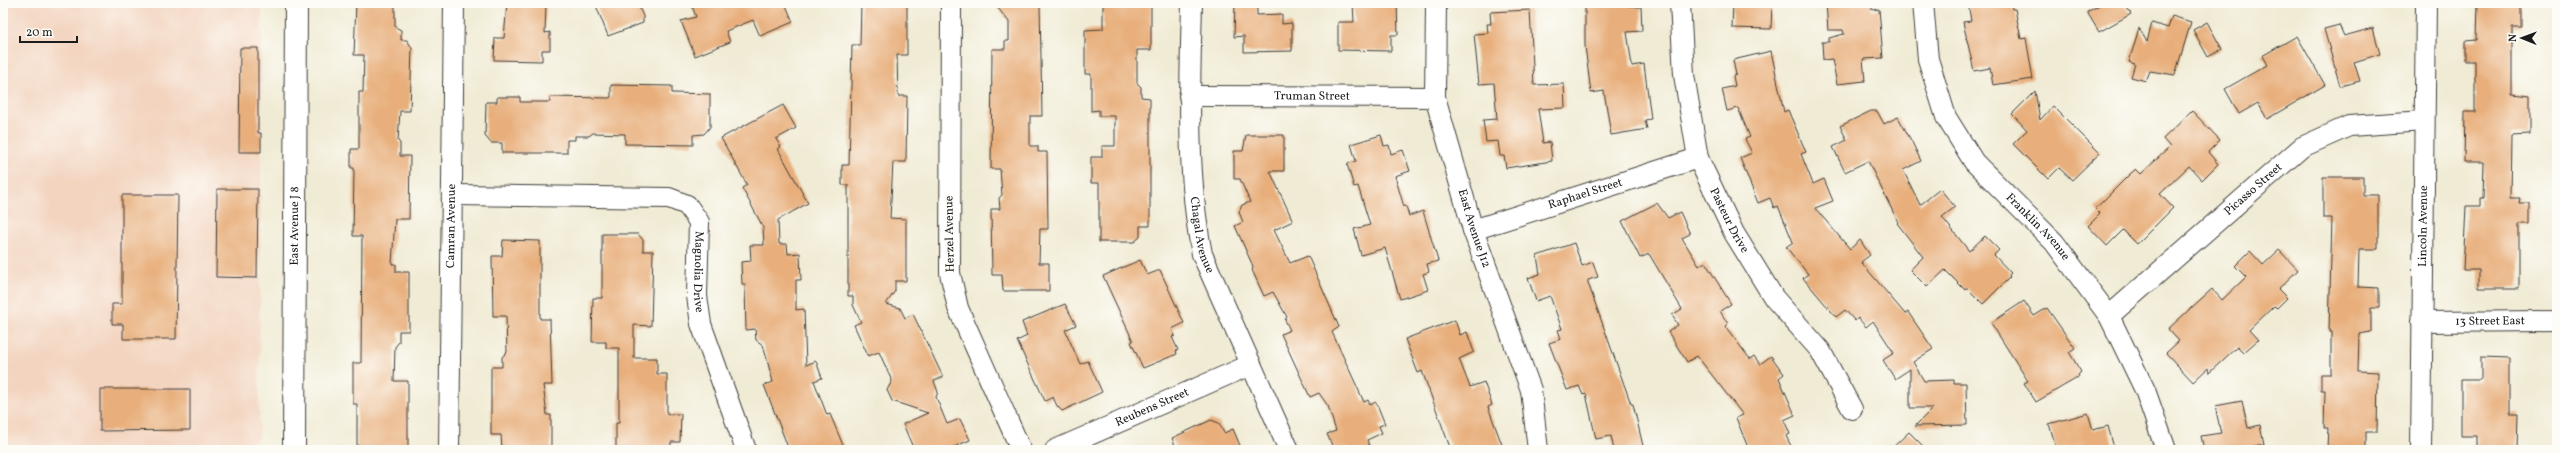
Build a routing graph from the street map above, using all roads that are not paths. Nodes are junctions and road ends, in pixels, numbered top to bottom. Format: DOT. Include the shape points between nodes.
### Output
graph roads {
  1 [pos="296,3"];
  2 [pos="454,3"];
  3 [pos="951,3"];
  4 [pos="1192,3"];
  5 [pos="1436,3"];
  6 [pos="1680,3"];
  7 [pos="1923,3"];
  8 [pos="2426,3"];
  9 [pos="1190,96"];
  10 [pos="1435,97"];
  11 [pos="2424,121"];
  12 [pos="1698,158"];
  13 [pos="453,195"];
  14 [pos="1473,230"];
  15 [pos="2109,316"];
  16 [pos="2557,321"];
  17 [pos="2422,322"];
  18 [pos="1250,365"];
  19 [pos="1852,409"];
  20 [pos="294,450"];
  21 [pos="449,450"];
  22 [pos="746,450"];
  23 [pos="1021,450"];
  24 [pos="1055,450"];
  25 [pos="1289,450"];
  26 [pos="1538,450"];
  27 [pos="2166,450"];
  28 [pos="2421,450"];
  1 -- 20 [label="street, East Avenue J 8"];
  2 -- 13 [label="street, Camran Avenue"];
  3 -- 23 [label="street, Herzel Avenue" via="950,273 958,308"];
  4 -- 9 [label="street, Chagal Avenue"];
  5 -- 10 [label="street, East Avenue J12"];
  6 -- 12 [label="street, Pasteur Drive" via="1684,75"];
  7 -- 15 [label="street, Franklin Avenue" via="1928,59 1946,117 1974,162 2054,242"];
  8 -- 11 [label="street, Lincoln Avenue"];
  9 -- 10 [label="street, Truman Street"];
  9 -- 18 [label="street, Chagal Avenue" via="1196,224 1202,254"];
  10 -- 14 [label="street, East Avenue J12"];
  11 -- 15 [label="street, Picasso Street" via="2349,126 2302,147"];
  11 -- 17 [label="street, Lincoln Avenue"];
  12 -- 14 [label="street, Raphael Street"];
  12 -- 19 [label="street, Pasteur Drive" via="1734,233 1774,298 1820,350"];
  13 -- 21 [label="street, Camran Avenue"];
  13 -- 22 [label="street, Magnolia Drive" via="669,198 687,205 699,222 697,296 701,324"];
  14 -- 26 [label="street, East Avenue J12" via="1531,390"];
  15 -- 27 [label="street, Franklin Avenue" via="2145,390"];
  16 -- 17 [label="street, 13 Street East"];
  17 -- 28 [label="street, Lincoln Avenue"];
  18 -- 24 [label="street, Reubens Street"];
  18 -- 25 [label="street, Chagal Avenue"];
}
